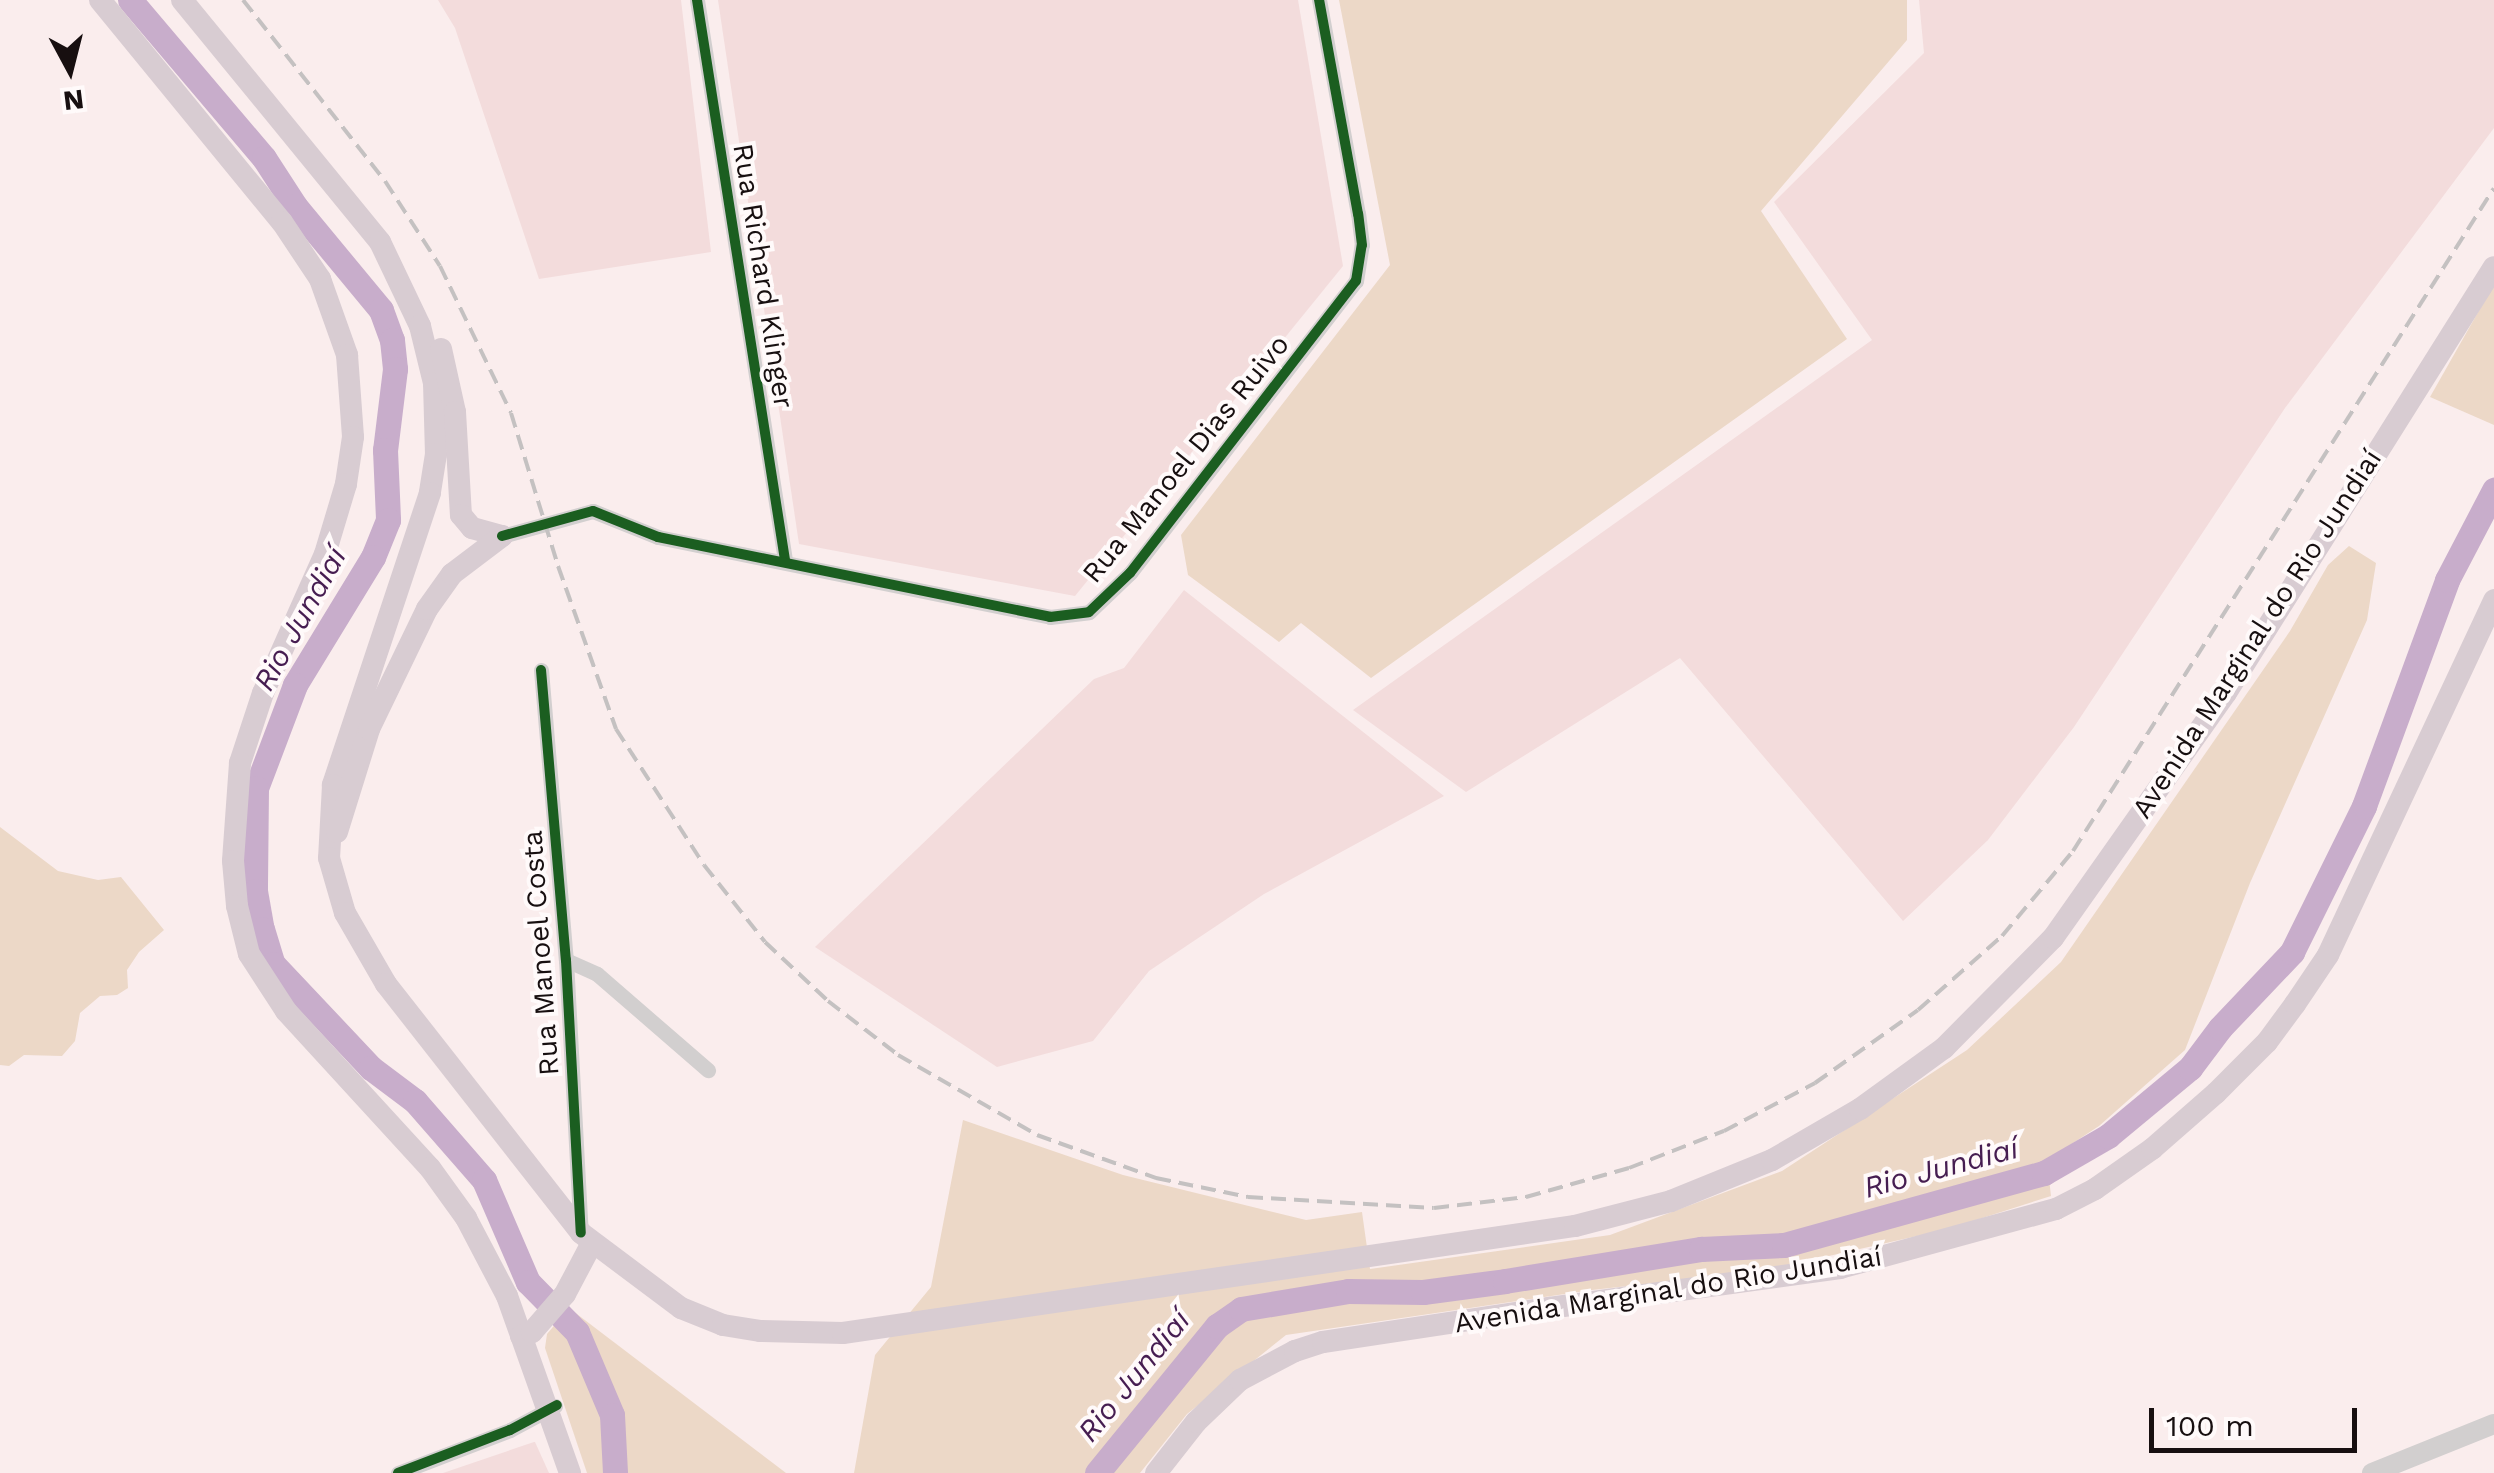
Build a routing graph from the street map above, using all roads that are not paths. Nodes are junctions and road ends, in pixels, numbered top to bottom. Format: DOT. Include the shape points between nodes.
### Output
graph roads {
  1 [pos="100,0"];
  2 [pos="182,0"];
  3 [pos="697,0"];
  4 [pos="1319,0"];
  5 [pos="2494,266"];
  6 [pos="396,268"];
  7 [pos="508,534"];
  8 [pos="785,560"];
  9 [pos="2494,600"];
  10 [pos="541,670"];
  11 [pos="329,858"];
  12 [pos="566,960"];
  13 [pos="708,1070"];
  14 [pos="587,1238"];
  15 [pos="531,1330"];
  16 [pos="552,1407"];
  17 [pos="2494,1424"];
  18 [pos="398,1473"];
  19 [pos="570,1473"];
  20 [pos="581,1473"];
  21 [pos="1156,1473"];
  22 [pos="2372,1473"];
  1 -- 15 [label="main road" via="282,222 320,278 347,355 353,437 346,484 325,554 263,693 240,763 233,861 250,954 286,1012 430,1168"];
  2 -- 6 [label="main road, Avenida Marginal do Rio Jundiaí"];
  3 -- 8 [label="street, Rua Richard Klinger"];
  4 -- 8 [label="street, Rua Manoel Dias Ruivo" via="1358,214 1356,281 1130,573 1089,612 1050,616"];
  5 -- 14 [label="main road, Avenida Marginal do Rio Jundiaí" via="2226,694 2053,938 1944,1048 1860,1110 1772,1160 1671,1200 1575,1226 843,1333 722,1325 681,1308"];
  6 -- 7 [label="main road" via="416,290 449,379 461,515 472,528"];
  6 -- 11 [label="main road, Avenida Marginal do Rio Jundiaí" via="428,355 436,454 420,527 339,760"];
  7 -- 8 [label="street, Rua Manoel Dias Ruivo" via="593,511 658,537"];
  7 -- 11 [label="main road" via="452,574 427,610 369,729"];
  9 -- 21 [label="main road, Avenida Marginal do Rio Jundiaí" via="2328,955 2295,1004 2216,1093 2095,1189 2056,1209 1840,1268 1295,1350 1240,1380"];
  10 -- 12 [label="street, Rua Manoel Costa"];
  11 -- 14 [label="main road, Avenida Marginal do Rio Jundiaí" via="344,913 370,961"];
  12 -- 13 [label="street" via="596,974"];
  12 -- 14 [label="street, Rua Manoel Costa"];
  14 -- 15 [label="main road" via="574,1278"];
  15 -- 16 [label="main road"];
  16 -- 18 [label="street"];
  16 -- 19 [label="main road"];
  16 -- 20 [label="street"];
  17 -- 22 [label="main road"];
}
